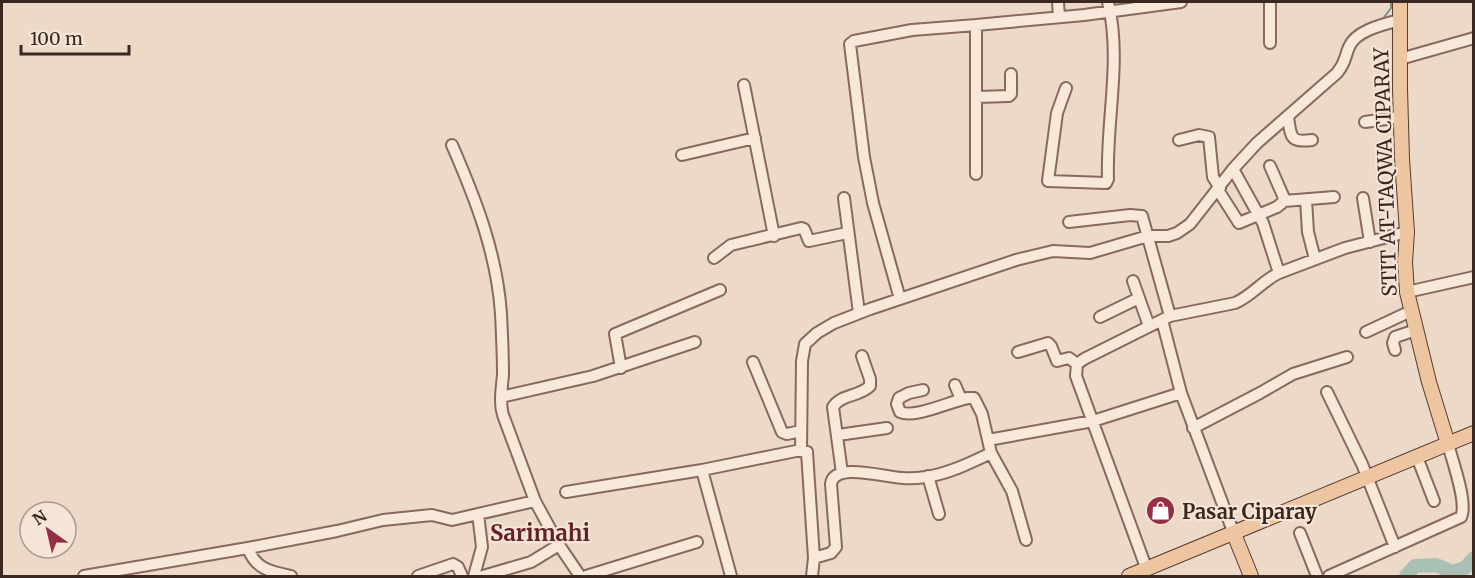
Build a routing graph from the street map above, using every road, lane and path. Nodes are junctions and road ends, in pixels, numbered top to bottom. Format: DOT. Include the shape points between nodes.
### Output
graph roads {
  1 [pos="1058,2"];
  2 [pos="1181,2"];
  3 [pos="1270,2"];
  4 [pos="1400,2"];
  5 [pos="1109,7"];
  6 [pos="1059,17"];
  7 [pos="1400,20"];
  8 [pos="976,25"];
  9 [pos="1473,38"];
  10 [pos="1270,43"];
  11 [pos="1400,59"];
  12 [pos="1011,74"];
  13 [pos="744,84"];
  14 [pos="1066,88"];
  15 [pos="976,97"];
  16 [pos="1288,117"];
  17 [pos="1400,117"];
  18 [pos="1365,122"];
  19 [pos="754,138"];
  20 [pos="1179,140"];
  21 [pos="1312,140"];
  22 [pos="452,145"];
  23 [pos="682,155"];
  24 [pos="1270,166"];
  25 [pos="1233,169"];
  26 [pos="976,174"];
  27 [pos="1217,186"];
  28 [pos="1334,197"];
  29 [pos="844,198"];
  30 [pos="1363,198"];
  31 [pos="1306,200"];
  32 [pos="1284,201"];
  33 [pos="1259,214"];
  34 [pos="1069,222"];
  35 [pos="1407,232"];
  36 [pos="847,233"];
  37 [pos="774,236"];
  38 [pos="1148,236"];
  39 [pos="1370,242"];
  40 [pos="714,258"];
  41 [pos="1315,259"];
  42 [pos="1279,273"];
  43 [pos="1473,277"];
  44 [pos="1133,281"];
  45 [pos="720,290"];
  46 [pos="1407,292"];
  47 [pos="1139,298"];
  48 [pos="900,299"];
  49 [pos="1411,311"];
  50 [pos="859,313"];
  51 [pos="1100,316"];
  52 [pos="1166,318"];
  53 [pos="1149,326"];
  54 [pos="1416,330"];
  55 [pos="1366,332"];
  56 [pos="695,342"];
  57 [pos="1395,350"];
  58 [pos="1018,352"];
  59 [pos="862,356"];
  60 [pos="1347,357"];
  61 [pos="753,362"];
  62 [pos="1077,364"];
  63 [pos="621,368"];
  64 [pos="955,385"];
  65 [pos="923,390"];
  66 [pos="1327,392"];
  67 [pos="1181,393"];
  68 [pos="501,397"];
  69 [pos="961,399"];
  70 [pos="1093,421"];
  71 [pos="887,428"];
  72 [pos="1192,428"];
  73 [pos="801,431"];
  74 [pos="1473,433"];
  75 [pos="838,435"];
  76 [pos="988,440"];
  77 [pos="1448,444"];
  78 [pos="803,451"];
  79 [pos="991,453"];
  80 [pos="1417,457"];
  81 [pos="702,470"];
  82 [pos="842,473"];
  83 [pos="927,476"];
  84 [pos="1367,477"];
  85 [pos="566,492"];
  86 [pos="535,501"];
  87 [pos="1434,501"];
  88 [pos="478,514"];
  89 [pos="939,514"];
  90 [pos="1300,533"];
  91 [pos="1234,534"];
  92 [pos="1026,540"];
  93 [pos="698,542"];
  94 [pos="559,545"];
  95 [pos="1395,547"];
  96 [pos="248,548"];
  97 [pos="814,558"];
  98 [pos="1149,573"];
  99 [pos="1336,575"];
  100 [pos="84,576"];
  101 [pos="291,576"];
  102 [pos="418,576"];
  103 [pos="462,576"];
  104 [pos="474,576"];
  105 [pos="483,576"];
  106 [pos="580,576"];
  107 [pos="586,576"];
  108 [pos="731,576"];
  109 [pos="812,576"];
  110 [pos="1129,576"];
  111 [pos="1251,576"];
  112 [pos="1317,576"];
  1 -- 6 [label="street"];
  2 -- 5 [label="street"];
  3 -- 10 [label="street"];
  4 -- 7 [label="main road, STIT AT-TAQWA CIPARAY"];
  5 -- 6 [label="street"];
  5 -- 14 [label="street" via="1113,24 1113,88 1106,183 1047,181 1057,113"];
  6 -- 8 [label="street"];
  7 -- 11 [label="main road, STIT AT-TAQWA CIPARAY"];
  7 -- 16 [label="street" via="1369,30 1350,44 1346,61 1337,74"];
  8 -- 15 [label="street"];
  8 -- 48 [label="street" via="912,30 850,44 873,203"];
  9 -- 11 [label="street"];
  11 -- 17 [label="main road, STIT AT-TAQWA CIPARAY"];
  12 -- 15 [label="street" via="1009,96"];
  13 -- 19 [label="street"];
  15 -- 26 [label="street"];
  16 -- 21 [label="street" via="1293,138"];
  16 -- 25 [label="street"];
  17 -- 18 [label="street"];
  17 -- 35 [label="main road, STIT AT-TAQWA CIPARAY"];
  19 -- 23 [label="street"];
  19 -- 37 [label="street"];
  20 -- 27 [label="street" via="1209,137"];
  22 -- 68 [label="street" via="478,207 496,270 502,331"];
  24 -- 32 [label="street"];
  25 -- 27 [label="street"];
  25 -- 33 [label="street"];
  27 -- 33 [label="street" via="1239,223"];
  27 -- 38 [label="street" via="1190,224 1168,236"];
  28 -- 31 [label="street"];
  29 -- 36 [label="street"];
  30 -- 39 [label="street"];
  31 -- 32 [label="street"];
  31 -- 41 [label="street"];
  32 -- 33 [label="street"];
  33 -- 42 [label="street"];
  34 -- 38 [label="street" via="1139,214"];
  35 -- 39 [label="street"];
  35 -- 46 [label="main road, STIT AT-TAQWA CIPARAY"];
  36 -- 37 [label="street" via="809,241 801,228"];
  36 -- 50 [label="street"];
  37 -- 40 [label="street" via="731,245"];
  38 -- 48 [label="street" via="1090,253 1053,251 1016,260"];
  38 -- 52 [label="street"];
  39 -- 41 [label="street"];
  41 -- 42 [label="street"];
  42 -- 52 [label="street" via="1239,301"];
  43 -- 46 [label="street"];
  44 -- 47 [label="street"];
  45 -- 63 [label="street" via="615,334"];
  46 -- 49 [label="main road, STIT AT-TAQWA CIPARAY"];
  47 -- 51 [label="street"];
  47 -- 53 [label="street"];
  48 -- 50 [label="street"];
  49 -- 54 [label="main road, STIT AT-TAQWA CIPARAY"];
  49 -- 55 [label="street"];
  50 -- 73 [label="street" via="826,326 805,344"];
  52 -- 53 [label="street"];
  52 -- 67 [label="street"];
  53 -- 62 [label="street"];
  54 -- 57 [label="street" via="1395,337"];
  54 -- 77 [label="main road, STIT AT-TAQWA CIPARAY"];
  56 -- 63 [label="street"];
  58 -- 62 [label="street" via="1048,343 1057,361 1069,358"];
  59 -- 75 [label="street" via="870,386 835,404"];
  60 -- 72 [label="street" via="1293,374"];
  61 -- 73 [label="street" via="782,431 787,435"];
  62 -- 70 [label="street" via="1076,376"];
  63 -- 68 [label="street"];
  64 -- 69 [label="street"];
  65 -- 69 [label="street" via="899,398 900,412 916,413"];
  66 -- 84 [label="street"];
  67 -- 70 [label="street"];
  67 -- 72 [label="street"];
  68 -- 86 [label="street" via="500,406"];
  69 -- 76 [label="street" via="972,398 978,403"];
  70 -- 76 [label="street"];
  70 -- 98 [label="street"];
  71 -- 75 [label="street"];
  72 -- 91 [label="street"];
  73 -- 78 [label="street"];
  74 -- 77 [label="main road"];
  75 -- 82 [label="street"];
  76 -- 79 [label="street"];
  77 -- 80 [label="main road"];
  77 -- 95 [label="street" via="1463,513 1456,520"];
  78 -- 81 [label="street"];
  78 -- 97 [label="street" via="807,452"];
  79 -- 83 [label="street" via="959,468"];
  79 -- 92 [label="street" via="1012,491"];
  80 -- 84 [label="main road"];
  80 -- 87 [label="street"];
  81 -- 85 [label="street"];
  81 -- 108 [label="street"];
  82 -- 83 [label="street"];
  82 -- 97 [label="street" via="831,482 836,547 831,553"];
  83 -- 89 [label="street"];
  84 -- 91 [label="main road"];
  84 -- 95 [label="street"];
  86 -- 88 [label="street"];
  86 -- 94 [label="street"];
  88 -- 96 [label="street" via="452,520 432,515 405,517"];
  88 -- 104 [label="street" via="482,547"];
  90 -- 112 [label="street"];
  91 -- 98 [label="main road"];
  91 -- 111 [label="main road"];
  93 -- 107 [label="street"];
  94 -- 105 [label="street" via="531,562"];
  94 -- 106 [label="street"];
  95 -- 99 [label="street"];
  96 -- 100 [label="street"];
  96 -- 101 [label="street" via="261,568"];
  97 -- 109 [label="street"];
  98 -- 110 [label="main road"];
  102 -- 103 [label="street" via="453,564"];
}
